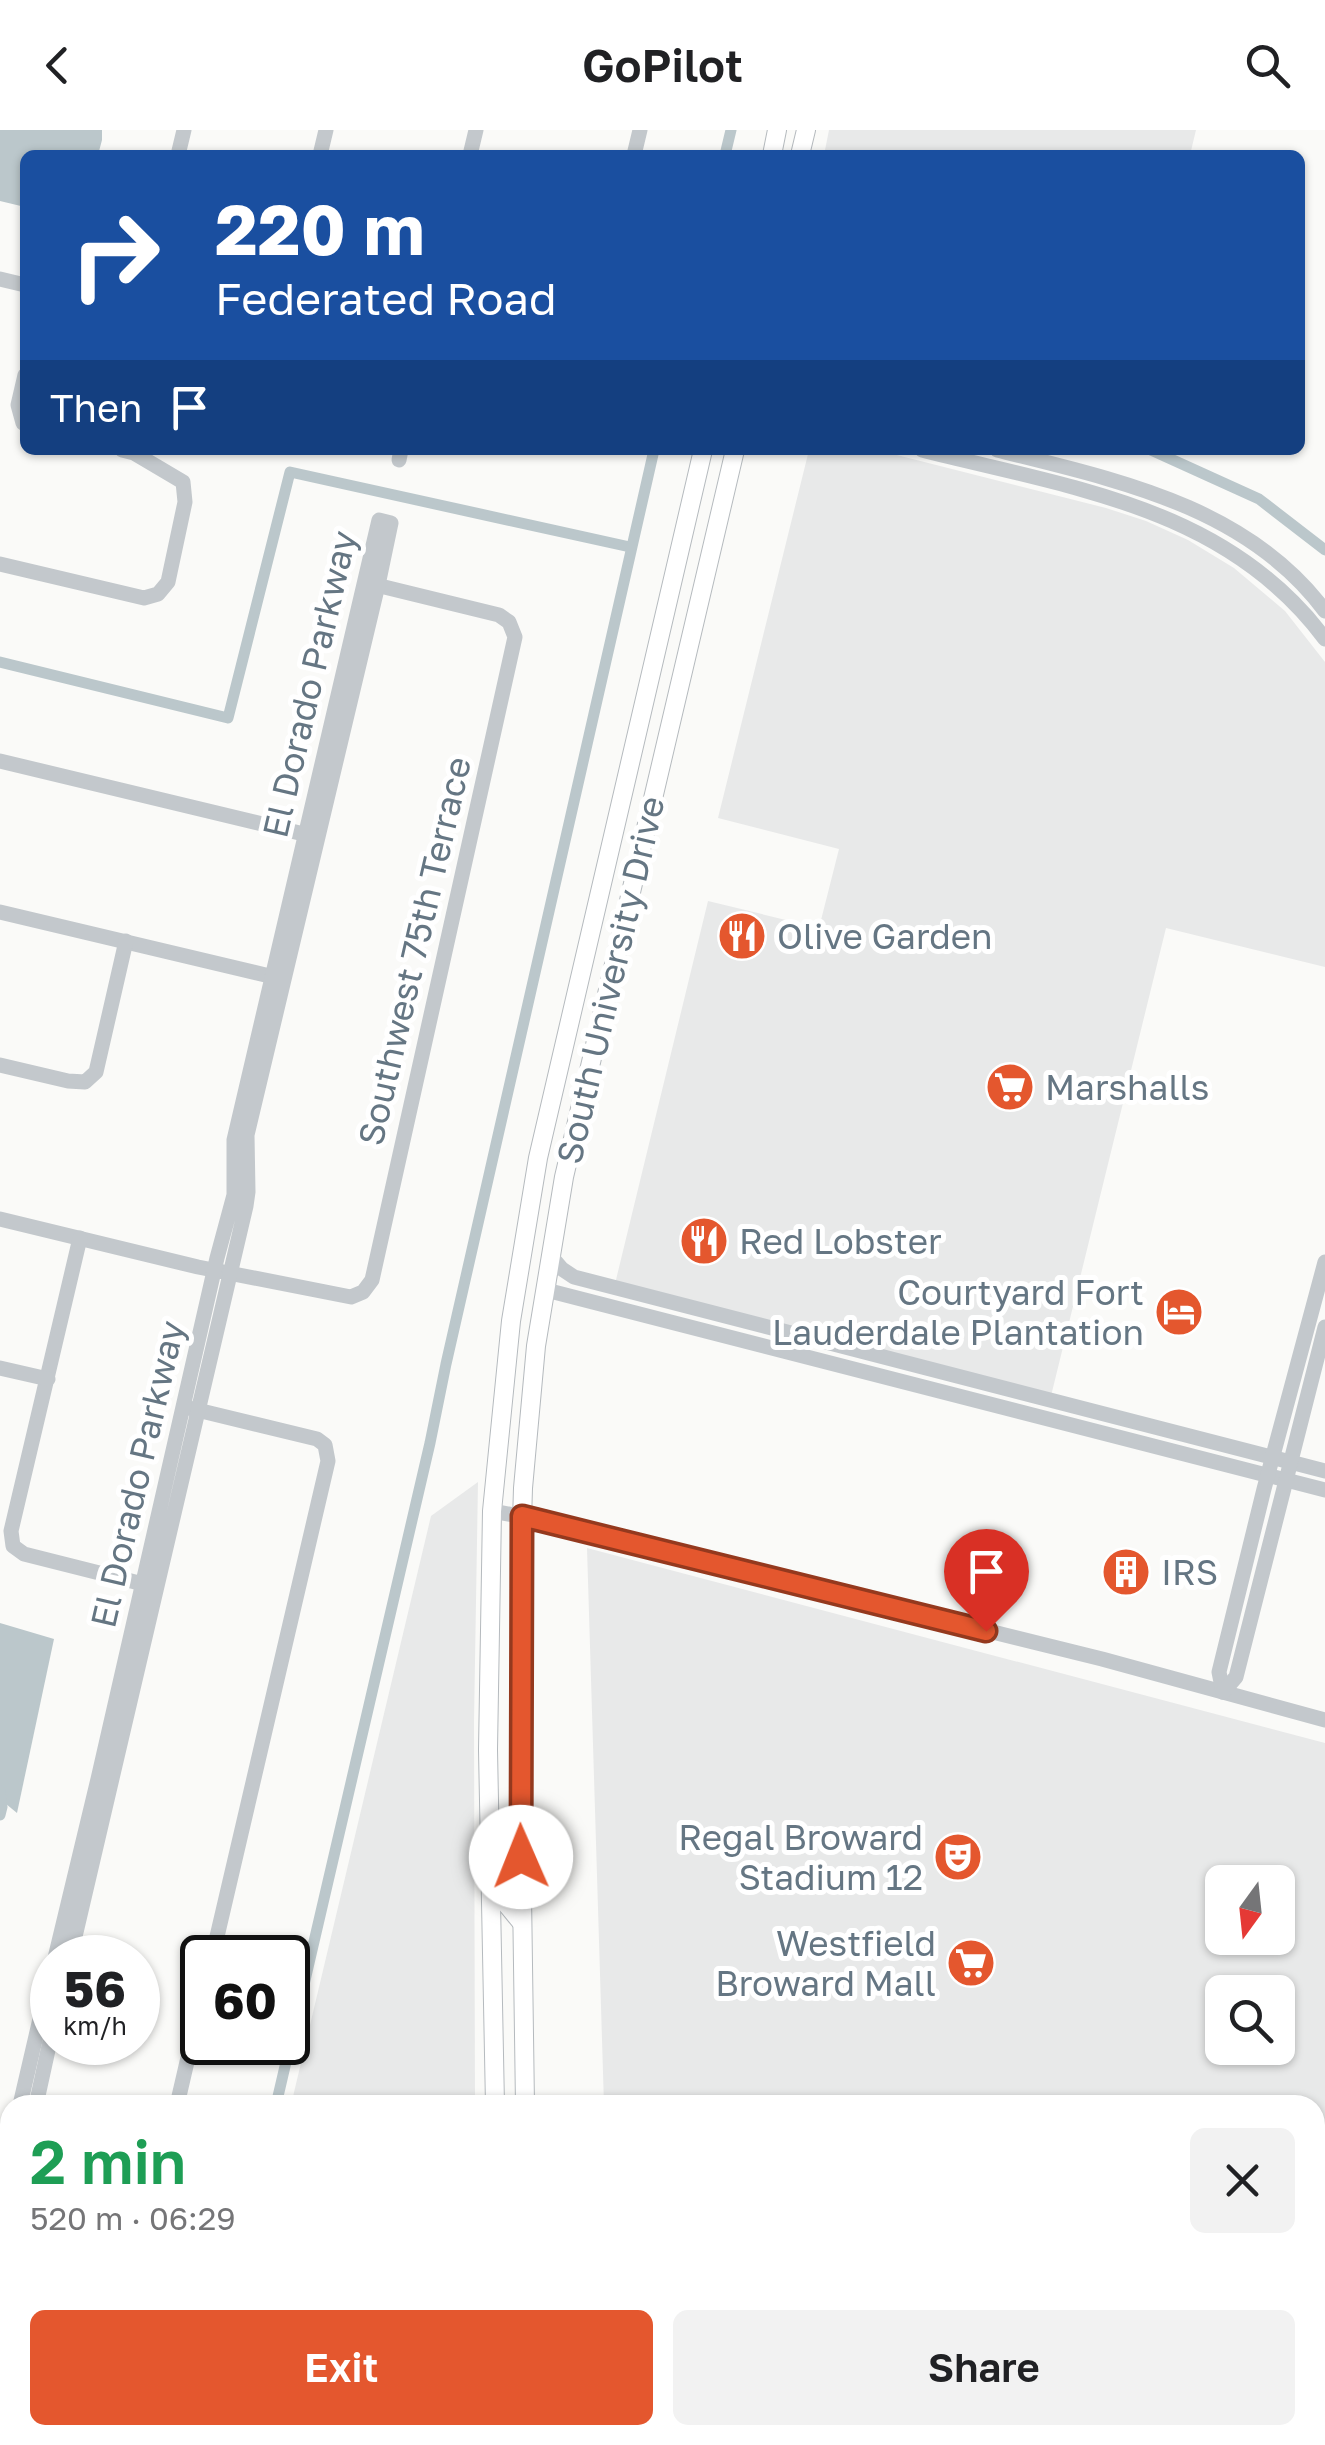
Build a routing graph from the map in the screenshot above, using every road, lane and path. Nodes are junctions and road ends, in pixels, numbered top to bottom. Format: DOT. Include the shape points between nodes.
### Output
graph roads {
  1 [pos="137,455"];
  2 [pos="702,455"];
  3 [pos="734,455"];
  4 [pos="942,455"];
  5 [pos="1016,455"];
  6 [pos="385,521"];
  7 [pos="0,564"];
  8 [pos="371,584"];
  9 [pos="1321,605"];
  10 [pos="1325,639"];
  11 [pos="0,761"];
  12 [pos="311,836"];
  13 [pos="0,912"];
  14 [pos="126,942"];
  15 [pos="277,978"];
  16 [pos="0,1065"];
  17 [pos="0,1220"];
  18 [pos="80,1238"];
  19 [pos="523,1247"];
  20 [pos="551,1256"];
  21 [pos="1325,1262"];
  22 [pos="222,1271"];
  23 [pos="546,1290"];
  24 [pos="1325,1327"];
  25 [pos="0,1368"];
  26 [pos="48,1379"];
  27 [pos="191,1408"];
  28 [pos="1272,1458"];
  29 [pos="1289,1462"];
  30 [pos="1325,1472"];
  31 [pos="1268,1475"];
  32 [pos="1285,1480"];
  33 [pos="1325,1490"];
  34 [pos="492,1511"];
  35 [pos="522,1516"];
  36 [pos="149,1586"];
  37 [pos="489,1678"];
  38 [pos="1223,1692"];
  39 [pos="1325,1720"];
  40 [pos="522,1923"];
  41 [pos="61,1935"];
  42 [pos="75,1935"];
  43 [pos="217,1935"];
  44 [pos="34,2065"];
  45 [pos="41,2065"];
  46 [pos="186,2065"];
  47 [pos="29,2095"];
  48 [pos="30,2095"];
  49 [pos="179,2095"];
  50 [pos="496,2095"];
  51 [pos="525,2095"];
  1 -- 7 [label="street" via="184,482 168,582 158,594 144,598"];
  2 -- 19 [label="main road, South University Drive"];
  3 -- 20 [label="main road, South University Drive" via="587,1073"];
  4 -- 10 [label="street" via="1180,523 1258,569"];
  5 -- 9 [label="street" via="1188,506 1269,554"];
  6 -- 8 [label="street, El Dorado Parkway"];
  8 -- 12 [label="street, El Dorado Parkway"];
  8 -- 22 [label="street, Southwest 75th Terrace" via="499,614 515,636 372,1280 352,1297"];
  11 -- 12 [label="street"];
  12 -- 15 [label="street, El Dorado Parkway"];
  13 -- 14 [label="street"];
  14 -- 15 [label="street"];
  14 -- 16 [label="street" via="96,1072 85,1082 68,1082"];
  15 -- 22 [label="street, El Dorado Parkway" via="234,1140 234,1195"];
  17 -- 18 [label="street"];
  18 -- 22 [label="street"];
  18 -- 26 [label="street"];
  19 -- 23 [label="main road"];
  19 -- 34 [label="main road, South University Drive"];
  20 -- 23 [label="main road, South University Drive"];
  20 -- 28 [label="street" via="574,1277"];
  21 -- 28 [label="street"];
  22 -- 27 [label="street, El Dorado Parkway"];
  23 -- 31 [label="street"];
  23 -- 35 [label="main road, South University Drive"];
  24 -- 29 [label="street"];
  25 -- 26 [label="street"];
  26 -- 36 [label="street" via="12,1546"];
  27 -- 36 [label="street, El Dorado Parkway"];
  27 -- 43 [label="street" via="306,1434 325,1445 328,1461"];
  28 -- 29 [label="street"];
  28 -- 31 [label="street"];
  29 -- 30 [label="street"];
  29 -- 32 [label="street"];
  31 -- 32 [label="street"];
  31 -- 38 [label="street" via="1219,1672"];
  32 -- 33 [label="street"];
  32 -- 38 [label="street" via="1236,1677"];
  34 -- 35 [label="street"];
  34 -- 37 [label="main road, South University Drive"];
  35 -- 38 [label="street"];
  35 -- 40 [label="main road, South University Drive"];
  36 -- 41 [label="street, El Dorado Parkway"];
  36 -- 42 [label="street, El Dorado Parkway"];
  37 -- 40 [label="main road" via="498,1697 501,1892"];
  37 -- 50 [label="main road"];
  38 -- 39 [label="street"];
  40 -- 51 [label="main road, South University Drive"];
  44 -- 47 [label="street"];
  45 -- 48 [label="street"];
  46 -- 49 [label="street"];
}
